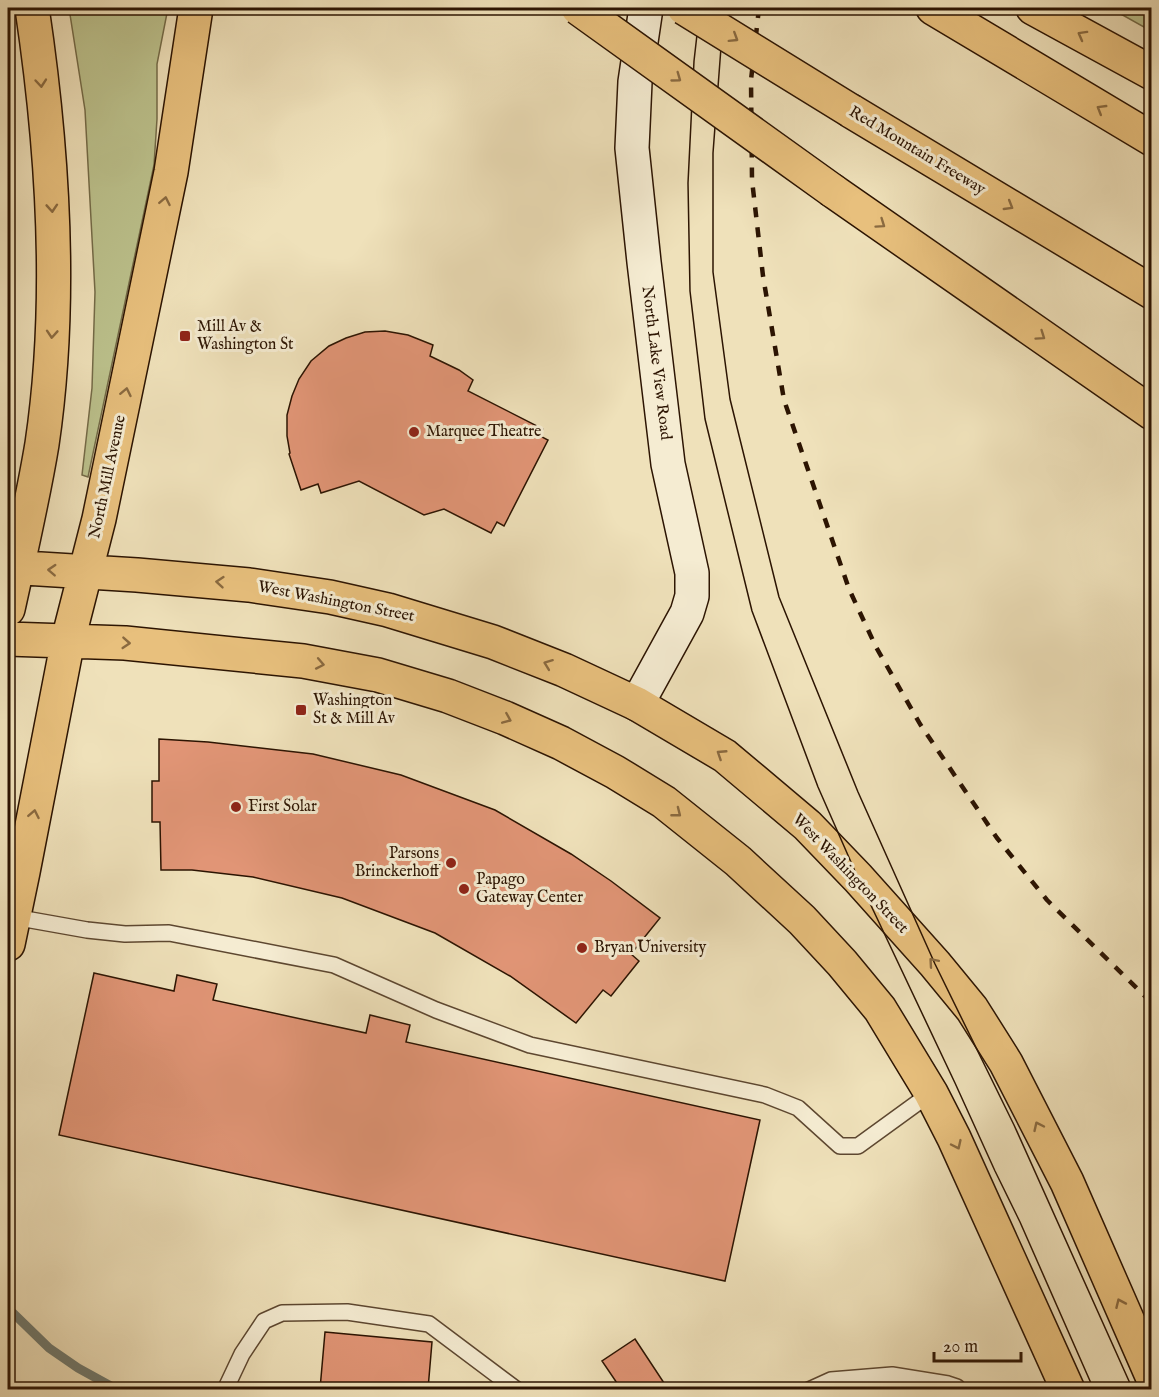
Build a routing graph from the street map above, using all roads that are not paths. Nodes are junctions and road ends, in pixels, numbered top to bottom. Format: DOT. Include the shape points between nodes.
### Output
graph roads {
  1 [pos="32,8"];
  2 [pos="196,8"];
  3 [pos="578,8"];
  4 [pos="646,8"];
  5 [pos="684,8"];
  6 [pos="933,8"];
  7 [pos="1033,8"];
  8 [pos="1152,73"];
  9 [pos="1152,139"];
  10 [pos="1152,292"];
  11 [pos="1152,413"];
  12 [pos="12,567"];
  13 [pos="86,572"];
  14 [pos="8,609"];
  15 [pos="8,639"];
  16 [pos="68,640"];
  17 [pos="637,704"];
  18 [pos="10,931"];
  19 [pos="931,1093"];
  20 [pos="1152,1376"];
  21 [pos="225,1389"];
  22 [pos="517,1389"];
  23 [pos="809,1389"];
  24 [pos="958,1389"];
  25 [pos="1068,1389"];
  1 -- 12 [label="main road, one-way" via="53,228 53,321 42,443"];
  13 -- 2 [label="main road, North Mill Avenue, one-way" via="171,172"];
  3 -- 11 [label="main road, one-way, bridge"];
  4 -- 17 [label="street, North Lake View Road" via="635,82 632,148 668,464 692,573 692,596 687,614"];
  5 -- 10 [label="main road, Red Mountain Freeway, one-way, bridge"];
  9 -- 6 [label="main road, one-way"];
  8 -- 7 [label="main road, one-way"];
  13 -- 12 [label="main road, West Washington Street, one-way"];
  12 -- 14 [label="main road"];
  13 -- 16 [label="main road, North Mill Avenue"];
  17 -- 13 [label="main road, West Washington Street, one-way" via="564,669 493,642 388,610 249,585"];
  15 -- 16 [label="main road"];
  18 -- 16 [label="main road, North Mill Avenue, one-way"];
  16 -- 19 [label="main road, one-way" via="303,661 378,675 448,696 561,743 664,802 738,861 802,920 880,1009"];
  20 -- 17 [label="main road, West Washington Street, one-way" via="1067,1182 1006,1063 972,1009 935,963 807,825 725,756"];
  18 -- 19 [label="lane" via="169,933 334,965 436,1010 530,1045 765,1095 798,1108 840,1146 858,1146"];
  19 -- 25 [label="main road, one-way"];
  21 -- 22 [label="lane" via="264,1321 282,1313 347,1312 429,1324"];
  23 -- 24 [label="lane" via="831,1380 892,1376"];
}
